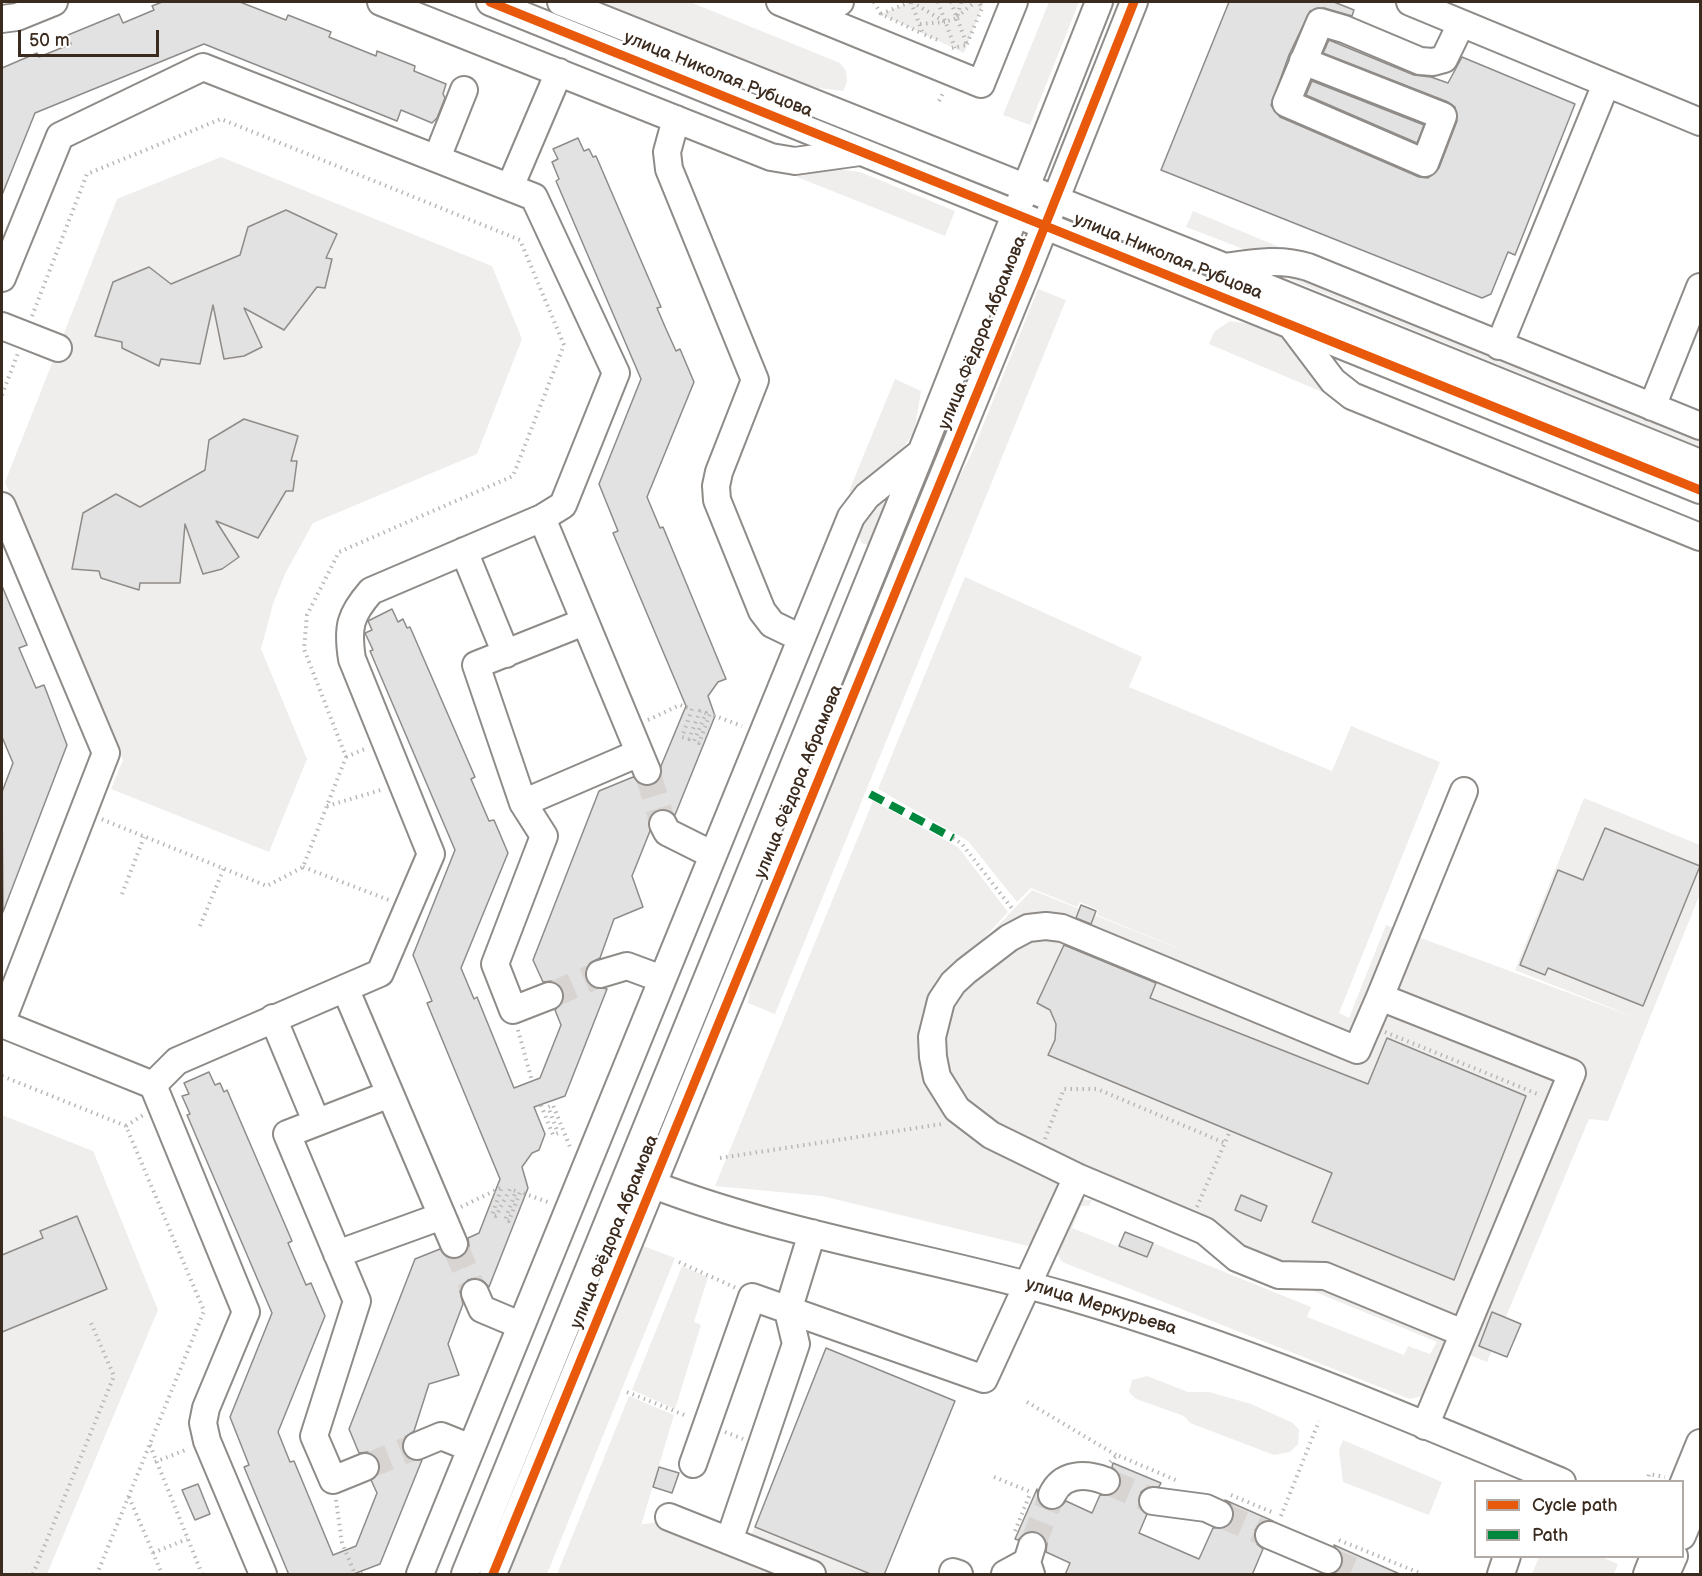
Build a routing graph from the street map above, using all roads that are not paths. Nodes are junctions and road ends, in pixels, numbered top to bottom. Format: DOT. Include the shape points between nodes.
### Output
graph roads {
  1 [pos="54,2"];
  2 [pos="381,2"];
  3 [pos="490,2"];
  4 [pos="561,2"];
  5 [pos="780,2"];
  6 [pos="1014,2"];
  7 [pos="1099,2"];
  8 [pos="1134,2"];
  9 [pos="1410,2"];
  10 [pos="831,10"];
  11 [pos="2,20"];
  12 [pos="1461,24"];
  13 [pos="1304,61"];
  14 [pos="559,72"];
  15 [pos="1606,84"];
  16 [pos="464,90"];
  17 [pos="676,119"];
  18 [pos="1701,122"];
  19 [pos="864,152"];
  20 [pos="437,158"];
  21 [pos="1024,186"];
  22 [pos="510,187"];
  23 [pos="1054,198"];
  24 [pos="1013,213"];
  25 [pos="1044,225"];
  26 [pos="1225,267"];
  27 [pos="2,278"];
  28 [pos="1701,287"];
  29 [pos="1289,324"];
  30 [pos="13,331"];
  31 [pos="1499,346"];
  32 [pos="58,348"];
  33 [pos="1652,406"];
  34 [pos="1701,426"];
  35 [pos="921,453"];
  36 [pos="1701,464"];
  37 [pos="1701,490"];
  38 [pos="2,506"];
  39 [pos="542,518"];
  40 [pos="1701,537"];
  41 [pos="464,551"];
  42 [pos="584,622"];
  43 [pos="801,638"];
  44 [pos="506,654"];
  45 [pos="1464,791"];
  46 [pos="524,803"];
  47 [pos="663,824"];
  48 [pos="712,855"];
  49 [pos="600,974"];
  50 [pos="662,980"];
  51 [pos="345,988"];
  52 [pos="549,996"];
  53 [pos="1380,997"];
  54 [pos="273,1018"];
  55 [pos="2,1023"];
  56 [pos="153,1085"];
  57 [pos="390,1094"];
  58 [pos="316,1121"];
  59 [pos="628,1175"];
  60 [pos="1077,1177"];
  61 [pos="652,1184"];
  62 [pos="442,1216"];
  63 [pos="812,1233"];
  64 [pos="454,1244"];
  65 [pos="337,1254"];
  66 [pos="1026,1284"];
  67 [pos="475,1293"];
  68 [pos="788,1311"];
  69 [pos="520,1326"];
  70 [pos="1463,1333"];
  71 [pos="1425,1426"];
  72 [pos="1701,1443"];
  73 [pos="417,1446"];
  74 [pos="471,1448"];
  75 [pos="693,1464"];
  76 [pos="365,1467"];
  77 [pos="1545,1478"];
  78 [pos="1103,1480"];
  79 [pos="1684,1485"];
  80 [pos="1046,1492"];
  81 [pos="1701,1493"];
  82 [pos="1153,1501"];
  83 [pos="1223,1504"];
  84 [pos="669,1517"];
  85 [pos="1275,1526"];
  86 [pos="1687,1535"];
  87 [pos="729,1541"];
  88 [pos="1332,1549"];
  89 [pos="1508,1558"];
  90 [pos="1654,1558"];
  91 [pos="1674,1558"];
  92 [pos="263,1575"];
  93 [pos="420,1575"];
  94 [pos="465,1575"];
  95 [pos="493,1575"];
  96 [pos="812,1575"];
  97 [pos="1501,1575"];
  98 [pos="1647,1575"];
  99 [pos="1666,1575"];
  1 -- 11 [label="street"];
  2 -- 14 [label="street"];
  3 -- 19 [label="street, улица Николая Рубцова"];
  4 -- 21 [label="street, улица Николая Рубцова"];
  5 -- 10 [label="street"];
  6 -- 10 [label="street" via="981,84"];
  7 -- 21 [label="street, улица Фёдора Абрамова"];
  8 -- 23 [label="street, улица Фёдора Абрамова"];
  9 -- 12 [label="street"];
  12 -- 13 [label="street" via="1444,59 1432,62 1420,61 1344,28 1320,22"];
  12 -- 15 [label="street"];
  13 -- 13 [label="street" via="1286,103 1425,163 1443,116"];
  14 -- 17 [label="street"];
  14 -- 22 [label="street"];
  15 -- 18 [label="street"];
  15 -- 31 [label="street"];
  16 -- 20 [label="street"];
  17 -- 19 [label="street" via="771,157 795,161"];
  17 -- 43 [label="street" via="667,152 669,169 755,380 719,472 717,500 762,611 772,624"];
  19 -- 24 [label="street, улица Николая Рубцова"];
  20 -- 22 [label="street"];
  20 -- 27 [label="street" via="203,67 60,136"];
  21 -- 23 [label="street, улица Николая Рубцова"];
  21 -- 24 [label="street, улица Фёдора Абрамова"];
  22 -- 39 [label="street" via="534,196 616,373 563,505"];
  23 -- 25 [label="street, улица Фёдора Абрамова"];
  23 -- 26 [label="street, улица Николая Рубцова"];
  24 -- 25 [label="street, улица Николая Рубцова"];
  24 -- 35 [label="street, улица Фёдора Абрамова"];
  25 -- 29 [label="street, улица Николая Рубцова"];
  25 -- 61 [label="street, улица Фёдора Абрамова"];
  26 -- 31 [label="street" via="1256,262 1295,263"];
  26 -- 36 [label="street, улица Николая Рубцова"];
  28 -- 33 [label="street"];
  29 -- 37 [label="street, улица Николая Рубцова"];
  29 -- 40 [label="street" via="1333,381 1352,396"];
  30 -- 32 [label="street"];
  31 -- 33 [label="street"];
  33 -- 34 [label="street"];
  35 -- 43 [label="street" via="857,506"];
  35 -- 59 [label="street, улица Фёдора Абрамова"];
  38 -- 55 [label="street" via="106,753"];
  39 -- 41 [label="street"];
  39 -- 42 [label="street"];
  41 -- 44 [label="street"];
  41 -- 51 [label="street" via="371,591 356,608 348,633 352,659 431,854 380,973"];
  42 -- 44 [label="street"];
  42 -- 46 [label="street" via="643,762"];
  43 -- 48 [label="street"];
  44 -- 46 [label="street" via="476,665"];
  45 -- 53 [label="street"];
  46 -- 52 [label="street" via="544,836 495,964 513,1010"];
  47 -- 48 [label="street" via="667,832"];
  48 -- 50 [label="street"];
  49 -- 50 [label="street" via="627,966"];
  50 -- 69 [label="street"];
  51 -- 54 [label="street"];
  51 -- 57 [label="street"];
  53 -- 60 [label="street" via="1357,1050 1062,928 1028,928 1009,938 953,983 942,1001 932,1037 937,1077 957,1109 970,1120 991,1135"];
  53 -- 70 [label="street" via="1572,1074"];
  54 -- 56 [label="street" via="177,1061"];
  54 -- 58 [label="street"];
  55 -- 56 [label="street"];
  56 -- 92 [label="street" via="246,1312 203,1423 207,1442"];
  57 -- 58 [label="street"];
  57 -- 62 [label="street"];
  58 -- 65 [label="street" via="287,1134"];
  59 -- 61 [label="street, улица Меркурьева"];
  59 -- 94 [label="street, улица Фёдора Абрамова"];
  60 -- 66 [label="street"];
  60 -- 70 [label="street" via="1205,1230 1237,1258 1279,1275 1325,1276"];
  61 -- 63 [label="street, улица Меркурьева" via="737,1214"];
  61 -- 95 [label="street, улица Фёдора Абрамова"];
  62 -- 64 [label="street"];
  62 -- 65 [label="street"];
  63 -- 66 [label="street, улица Меркурьева"];
  63 -- 68 [label="street"];
  65 -- 76 [label="street" via="357,1301 314,1436 333,1480"];
  66 -- 68 [label="street" via="984,1379"];
  66 -- 71 [label="street, улица Меркурьева" via="1207,1339"];
  67 -- 69 [label="street" via="482,1309"];
  68 -- 75 [label="street" via="752,1297"];
  68 -- 87 [label="street" via="796,1344"];
  69 -- 74 [label="street"];
  70 -- 71 [label="street"];
  71 -- 77 [label="street, улица Меркурьева"];
  72 -- 79 [label="street"];
  73 -- 74 [label="street" via="441,1436"];
  74 -- 93 [label="street"];
  78 -- 80 [label="street" via="1085,1475 1068,1478"];
  81 -- 86 [label="street"];
  82 -- 83 [label="street" via="1206,1508"];
  84 -- 87 [label="street"];
  85 -- 88 [label="street"];
  87 -- 96 [label="street"];
  89 -- 97 [label="street"];
  90 -- 98 [label="street"];
  91 -- 99 [label="street"];
}
